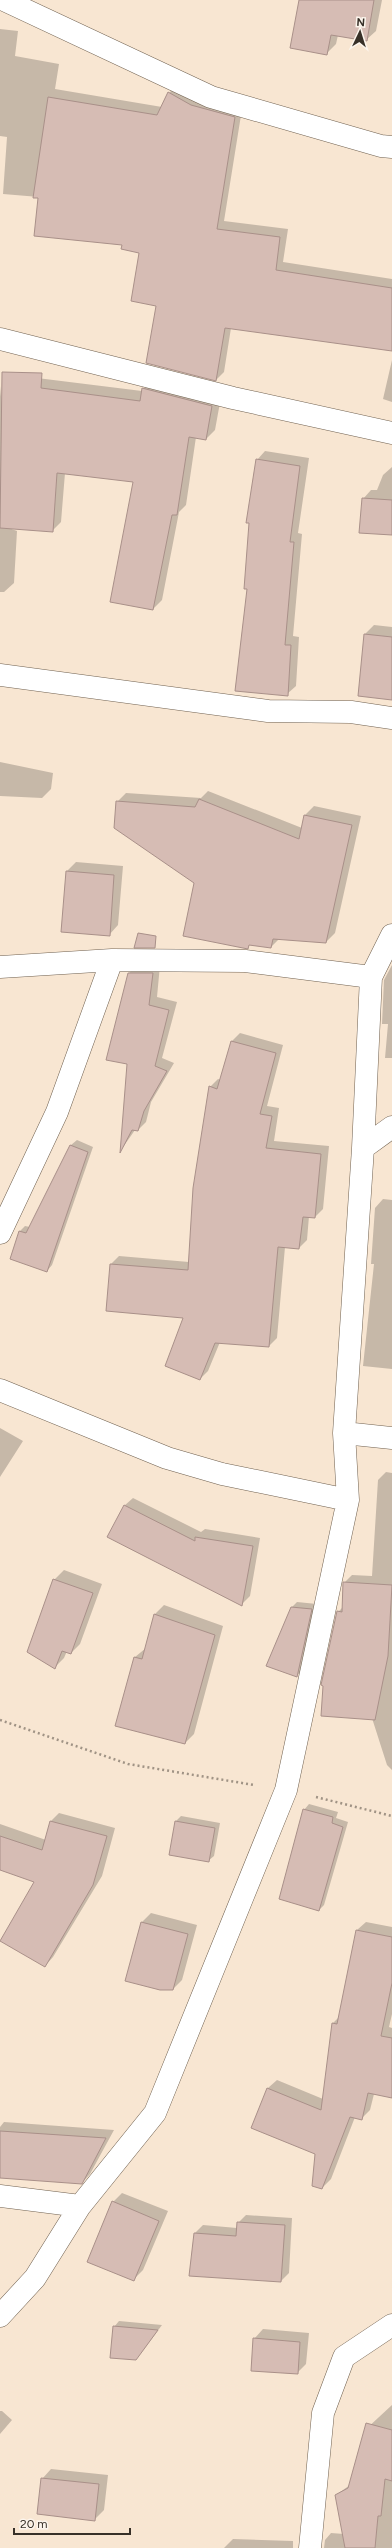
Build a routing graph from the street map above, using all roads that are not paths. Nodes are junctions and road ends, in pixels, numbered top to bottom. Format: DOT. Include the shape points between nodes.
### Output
graph roads {
  1 [pos="4,0"];
  2 [pos="392,147"];
  3 [pos="0,339"];
  4 [pos="392,433"];
  5 [pos="0,675"];
  6 [pos="392,718"];
  7 [pos="392,935"];
  8 [pos="112,960"];
  9 [pos="0,967"];
  10 [pos="372,977"];
  11 [pos="392,1127"];
  12 [pos="363,1148"];
  13 [pos="0,1233"];
  14 [pos="0,1390"];
  15 [pos="344,1433"];
  16 [pos="392,1438"];
  17 [pos="348,1500"];
  18 [pos="0,2196"];
  19 [pos="80,2206"];
  20 [pos="0,2316"];
  21 [pos="392,2325"];
  22 [pos="310,2548"];
  1 -- 2 [label="street" via="211,97"];
  3 -- 4 [label="street" via="232,398"];
  5 -- 6 [label="street" via="268,712 351,712"];
  7 -- 10 [label="street"];
  8 -- 9 [label="street"];
  8 -- 10 [label="street" via="245,961"];
  8 -- 13 [label="street" via="56,1112"];
  10 -- 12 [label="street"];
  11 -- 12 [label="street"];
  12 -- 15 [label="street"];
  14 -- 17 [label="street" via="167,1458 222,1474"];
  15 -- 16 [label="street"];
  15 -- 17 [label="street"];
  17 -- 19 [label="street" via="286,1790 155,2113"];
  18 -- 19 [label="street"];
  19 -- 20 [label="street" via="35,2278"];
  21 -- 22 [label="street" via="344,2357 322,2413"];
}
